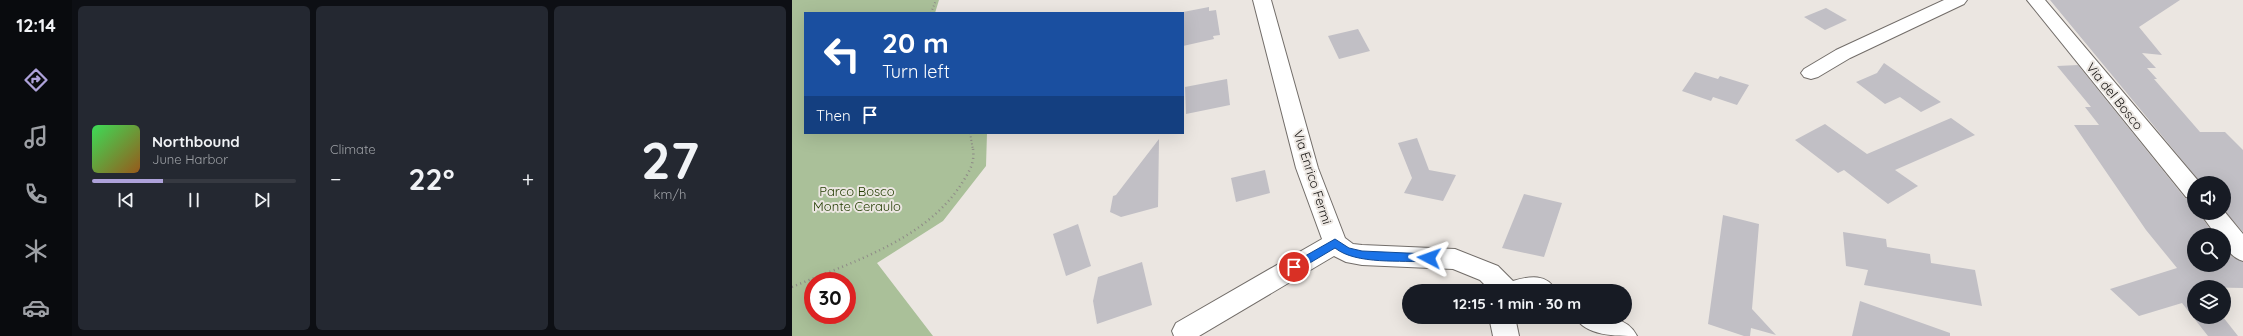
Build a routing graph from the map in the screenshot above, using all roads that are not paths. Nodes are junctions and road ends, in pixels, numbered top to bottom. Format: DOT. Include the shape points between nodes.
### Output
graph roads {
  1 [pos="1262,0"];
  2 [pos="1958,0"];
  3 [pos="2036,0"];
  4 [pos="1810,73"];
  5 [pos="2187,183"];
  6 [pos="2218,220"];
  7 [pos="1335,243"];
  8 [pos="2243,251"];
  9 [pos="1500,284"];
  10 [pos="1503,324"];
  11 [pos="1601,324"];
  12 [pos="1185,331"];
  13 [pos="1506,336"];
  14 [pos="1624,336"];
  1 -- 7 [label="street, Via Enrico Fermi" via="1308,168"];
  2 -- 4 [label="street" via="1843,54"];
  3 -- 5 [label="street, Via del Bosco"];
  6 -- 8 [label="street"];
  7 -- 9 [label="street" via="1346,252 1455,259 1489,273"];
  7 -- 12 [label="street"];
  10 -- 13 [label="street"];
  11 -- 14 [label="street"];
}
